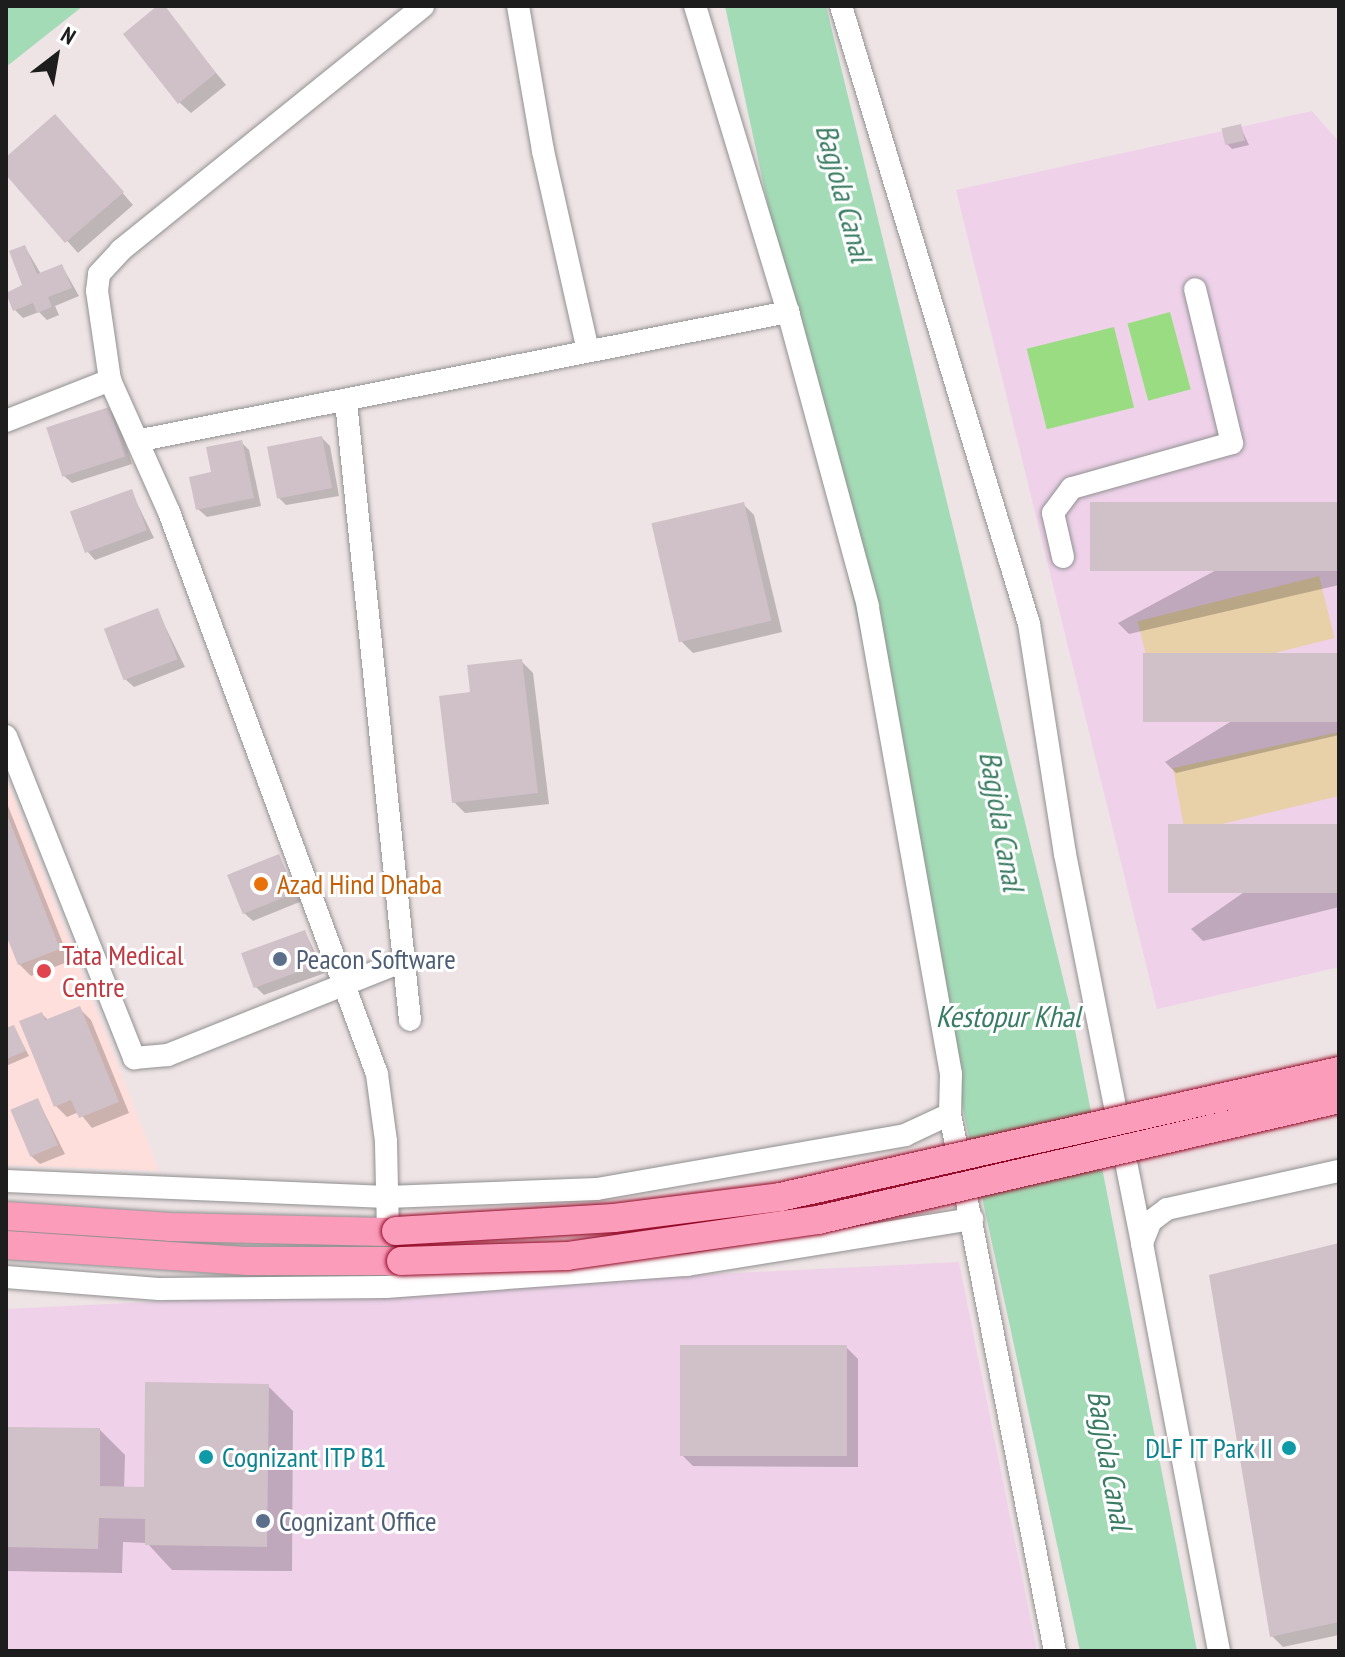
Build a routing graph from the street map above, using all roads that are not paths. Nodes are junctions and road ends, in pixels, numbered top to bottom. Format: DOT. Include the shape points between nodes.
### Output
graph roads {
  1 [pos="423,6"];
  2 [pos="518,6"];
  3 [pos="695,6"];
  4 [pos="841,6"];
  5 [pos="1195,289"];
  6 [pos="788,312"];
  7 [pos="588,350"];
  8 [pos="110,380"];
  9 [pos="346,402"];
  10 [pos="6,421"];
  11 [pos="141,440"];
  12 [pos="1063,557"];
  13 [pos="6,736"];
  14 [pos="403,961"];
  15 [pos="345,984"];
  16 [pos="410,1020"];
  17 [pos="1339,1071"];
  18 [pos="1339,1099"];
  19 [pos="950,1114"];
  20 [pos="1339,1171"];
  21 [pos="6,1181"];
  22 [pos="387,1197"];
  23 [pos="6,1216"];
  24 [pos="972,1219"];
  25 [pos="392,1232"];
  26 [pos="1142,1243"];
  27 [pos="6,1245"];
  28 [pos="6,1277"];
  29 [pos="1055,1651"];
  30 [pos="1219,1651"];
  1 -- 8 [label="street" via="121,250 99,274"];
  2 -- 7 [label="street" via="543,151"];
  3 -- 6 [label="street"];
  4 -- 26 [label="street" via="1029,624 1065,854"];
  5 -- 12 [label="street" via="1232,443 1072,488 1053,513"];
  6 -- 7 [label="street"];
  6 -- 19 [label="street" via="868,606 951,1074"];
  7 -- 9 [label="street"];
  8 -- 10 [label="street"];
  8 -- 11 [label="street"];
  9 -- 11 [label="street"];
  9 -- 14 [label="street"];
  11 -- 15 [label="street"];
  13 -- 15 [label="street" via="47,851 134,1058 168,1055"];
  14 -- 15 [label="street"];
  14 -- 16 [label="street"];
  15 -- 22 [label="street" via="379,1084"];
  17 -- 25 [label="main road, bridge" via="780,1197 614,1218"];
  18 -- 27 [label="main road, bridge" via="818,1220 582,1255 248,1261"];
  19 -- 22 [label="street" via="905,1135 597,1189"];
  19 -- 24 [label="street"];
  20 -- 26 [label="street" via="1167,1209 1151,1221"];
  21 -- 22 [label="street"];
  22 -- 25 [label="street"];
  23 -- 25 [label="main road" via="170,1227"];
  24 -- 28 [label="street" via="687,1265 386,1287 159,1289"];
  24 -- 29 [label="street"];
  26 -- 30 [label="street"];
}
